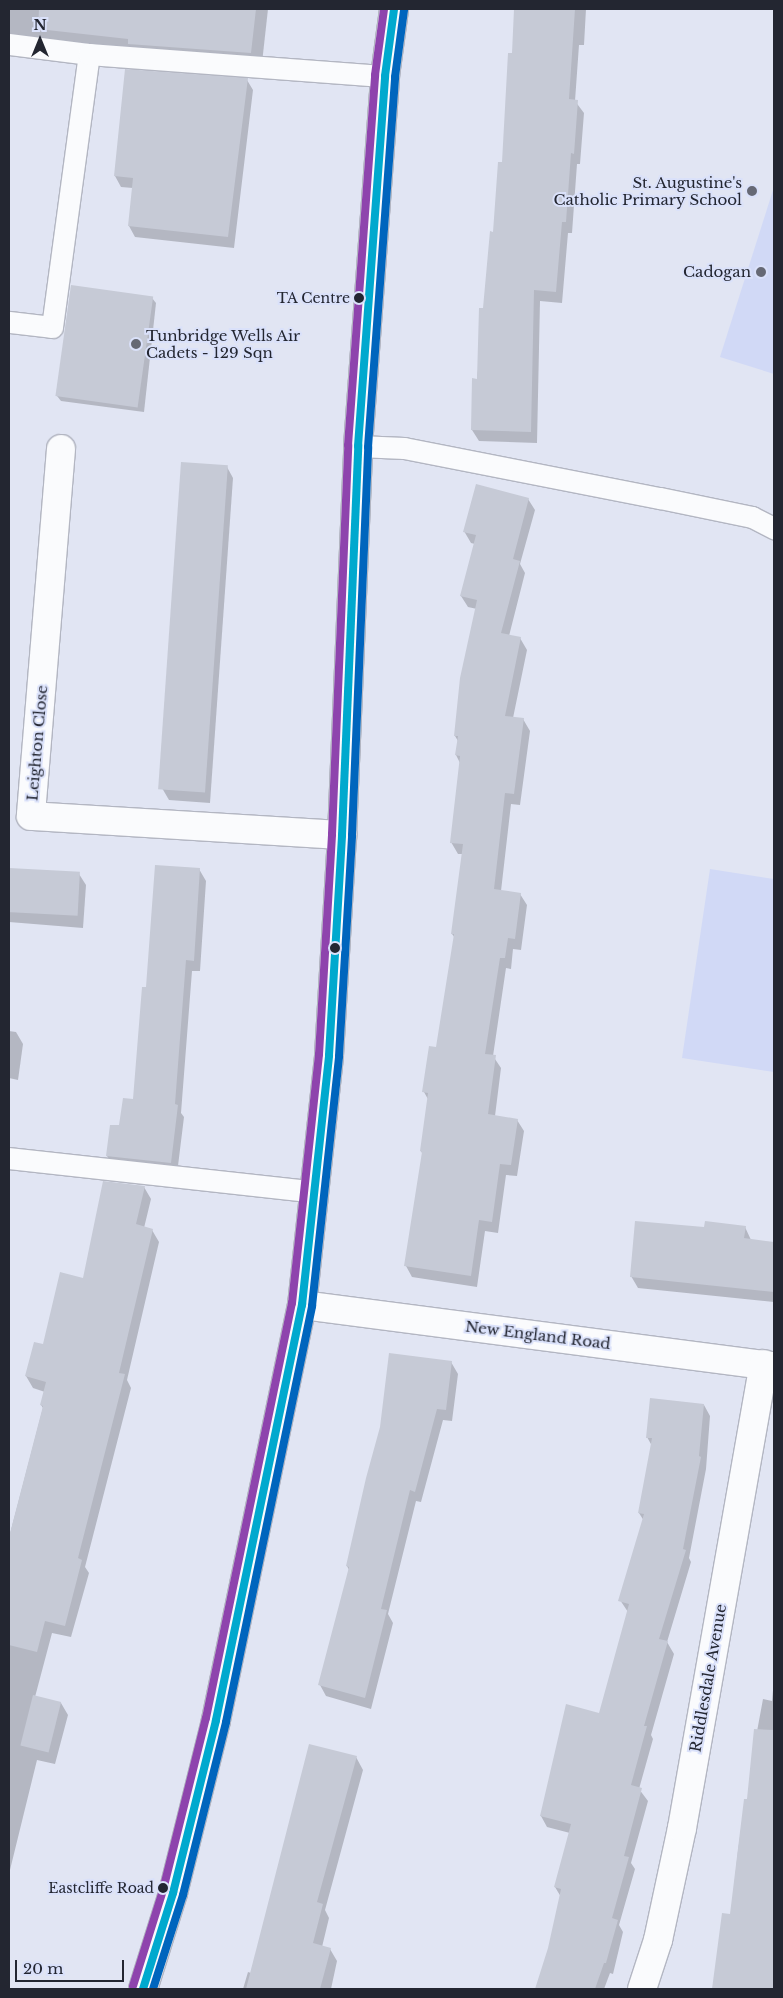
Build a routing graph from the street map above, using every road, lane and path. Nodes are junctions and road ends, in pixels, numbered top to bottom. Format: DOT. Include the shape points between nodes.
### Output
graph roads {
  1 [pos="394,9"];
  2 [pos="9,44"];
  3 [pos="89,54"];
  4 [pos="385,76"];
  5 [pos="9,322"];
  6 [pos="358,446"];
  7 [pos="61,449"];
  8 [pos="774,528"];
  9 [pos="342,835"];
  10 [pos="9,1158"];
  11 [pos="316,1192"];
  12 [pos="302,1305"];
  13 [pos="769,1365"];
  14 [pos="143,1989"];
  15 [pos="642,1989"];
  1 -- 4 [label="main road"];
  2 -- 3 [label="lane"];
  3 -- 4 [label="lane"];
  3 -- 5 [label="lane" via="52,327"];
  4 -- 6 [label="main road"];
  6 -- 8 [label="lane" via="404,448 660,498 752,517"];
  6 -- 9 [label="main road"];
  7 -- 9 [label="main road, Leighton Close" via="31,816"];
  9 -- 11 [label="main road" via="329,1055"];
  10 -- 11 [label="lane"];
  11 -- 12 [label="main road"];
  12 -- 13 [label="main road, New England Road"];
  12 -- 14 [label="main road" via="216,1720 173,1893"];
  13 -- 15 [label="main road, Riddlesdale Avenue" via="682,1828 658,1940"];
}
